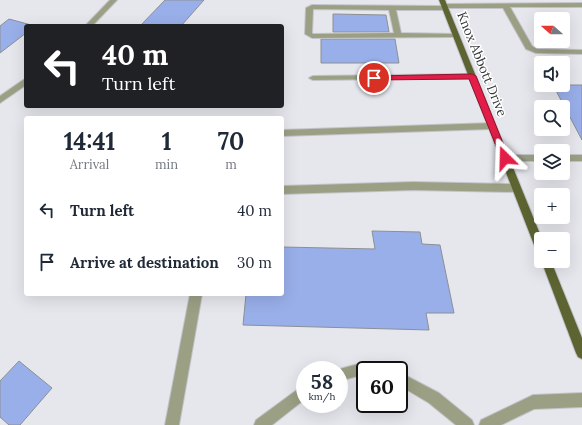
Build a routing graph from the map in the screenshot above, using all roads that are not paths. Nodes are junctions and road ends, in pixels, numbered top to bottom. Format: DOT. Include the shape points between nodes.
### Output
graph roads {
  1 [pos="114,0"];
  2 [pos="444,5"];
  3 [pos="582,5"];
  4 [pos="505,6"];
  5 [pos="392,8"];
  6 [pos="90,24"];
  7 [pos="456,35"];
  8 [pos="398,36"];
  9 [pos="582,52"];
  10 [pos="472,76"];
  11 [pos="313,78"];
  12 [pos="24,82"];
  13 [pos="0,100"];
  14 [pos="492,126"];
  15 [pos="284,133"];
  16 [pos="505,158"];
  17 [pos="534,158"];
  18 [pos="570,158"];
  19 [pos="582,158"];
  20 [pos="516,188"];
  21 [pos="284,190"];
  22 [pos="534,233"];
  23 [pos="549,268"];
  24 [pos="196,296"];
  25 [pos="582,353"];
  26 [pos="408,383"];
  27 [pos="296,398"];
  28 [pos="582,400"];
  29 [pos="172,425"];
  30 [pos="261,425"];
  31 [pos="467,425"];
  32 [pos="486,425"];
  1 -- 6 [label="street"];
  2 -- 4 [label="street"];
  2 -- 5 [label="street"];
  2 -- 7 [label="main road, Knox Abbott Drive"];
  3 -- 4 [label="street"];
  4 -- 9 [label="street" via="530,47 536,51"];
  5 -- 8 [label="street"];
  5 -- 8 [label="street" via="310,7 308,34"];
  7 -- 8 [label="street"];
  7 -- 10 [label="main road, Knox Abbott Drive"];
  10 -- 11 [label="street"];
  10 -- 14 [label="main road, Knox Abbott Drive"];
  12 -- 13 [label="street"];
  14 -- 15 [label="street"];
  14 -- 16 [label="main road, Knox Abbott Drive"];
  16 -- 17 [label="street"];
  16 -- 20 [label="main road, Knox Abbott Drive"];
  18 -- 19 [label="street"];
  20 -- 21 [label="street" via="413,186"];
  20 -- 22 [label="main road, Knox Abbott Drive"];
  23 -- 25 [label="main road"];
  24 -- 29 [label="street"];
  26 -- 31 [label="street" via="434,398"];
  27 -- 30 [label="street"];
  28 -- 32 [label="street" via="533,402"];
}
